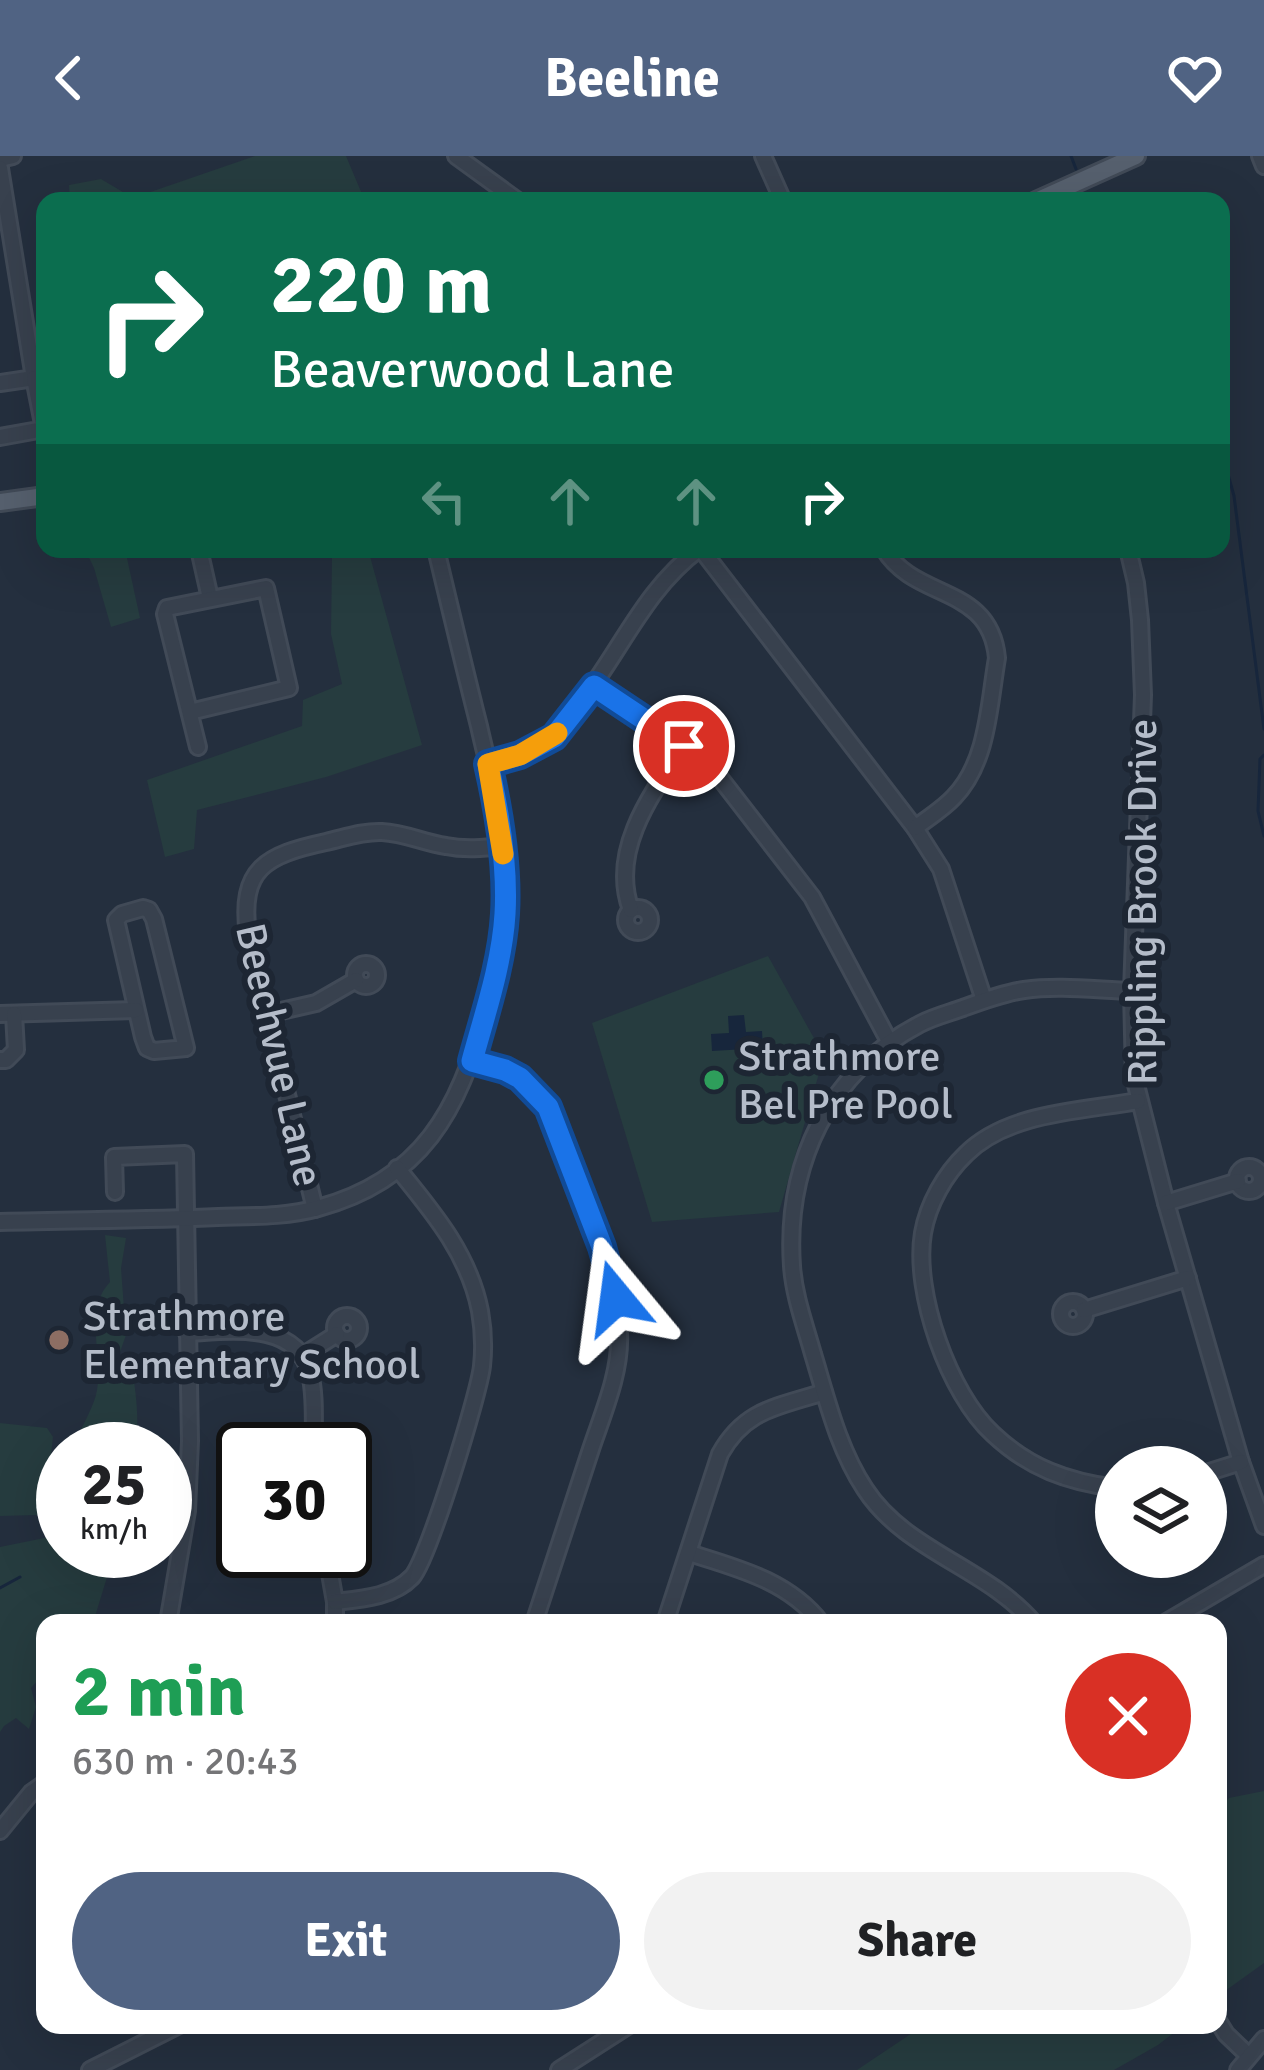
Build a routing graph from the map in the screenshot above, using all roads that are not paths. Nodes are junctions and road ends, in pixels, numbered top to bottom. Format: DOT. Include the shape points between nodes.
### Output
graph roads {
  1 [pos="14,156"];
  2 [pos="456,156"];
  3 [pos="763,156"];
  4 [pos="1136,156"];
  5 [pos="1260,156"];
  6 [pos="0,163"];
  7 [pos="1264,166"];
  8 [pos="506,192"];
  9 [pos="779,192"];
  10 [pos="1056,192"];
  11 [pos="34,378"];
  12 [pos="0,383"];
  13 [pos="36,388"];
  14 [pos="36,430"];
  15 [pos="0,437"];
  16 [pos="36,497"];
  17 [pos="0,502"];
  18 [pos="201,558"];
  19 [pos="438,558"];
  20 [pos="687,558"];
  21 [pos="707,558"];
  22 [pos="891,558"];
  23 [pos="1130,558"];
  24 [pos="210,598"];
  25 [pos="594,686"];
  26 [pos="190,712"];
  27 [pos="684,746"];
  28 [pos="198,747"];
  29 [pos="488,764"];
  30 [pos="915,828"];
  31 [pos="503,846"];
  32 [pos="631,910"];
  33 [pos="356,980"];
  34 [pos="1132,991"];
  35 [pos="984,1000"];
  36 [pos="136,1010"];
  37 [pos="7,1014"];
  38 [pos="268,1014"];
  39 [pos="890,1042"];
  40 [pos="0,1060"];
  41 [pos="472,1061"];
  42 [pos="1138,1101"];
  43 [pos="397,1168"];
  44 [pos="1238,1181"];
  45 [pos="115,1192"];
  46 [pos="1166,1203"];
  47 [pos="315,1209"];
  48 [pos="186,1219"];
  49 [pos="0,1222"];
  50 [pos="1188,1278"];
  51 [pos="1084,1310"];
  52 [pos="187,1333"];
  53 [pos="337,1334"];
  54 [pos="302,1356"];
  55 [pos="824,1392"];
  56 [pos="313,1422"];
  57 [pos="1241,1462"];
  58 [pos="1227,1466"];
  59 [pos="1095,1484"];
  60 [pos="1264,1526"];
  61 [pos="689,1553"];
  62 [pos="1264,1564"];
  63 [pos="331,1578"];
  64 [pos="335,1602"];
  65 [pos="170,1614"];
  66 [pos="335,1614"];
  67 [pos="537,1614"];
  68 [pos="668,1614"];
  69 [pos="814,1614"];
  70 [pos="1026,1614"];
  71 [pos="1183,1614"];
  72 [pos="36,1790"];
  73 [pos="0,1832"];
  74 [pos="161,2034"];
  75 [pos="615,2034"];
  76 [pos="1226,2034"];
  77 [pos="1264,2039"];
  78 [pos="1249,2056"];
  79 [pos="90,2070"];
  80 [pos="559,2070"];
  81 [pos="1238,2070"];
  1 -- 6 [label="street"];
  2 -- 8 [label="street"];
  3 -- 9 [label="street"];
  4 -- 10 [label="main road"];
  5 -- 7 [label="street"];
  6 -- 11 [label="street"];
  11 -- 12 [label="street"];
  11 -- 13 [label="street"];
  14 -- 15 [label="street"];
  16 -- 17 [label="main road"];
  18 -- 24 [label="street"];
  19 -- 29 [label="street"];
  20 -- 25 [label="street" via="658,586"];
  21 -- 30 [label="street"];
  22 -- 30 [label="street" via="984,618 997,658 971,775"];
  23 -- 34 [label="street, Rippling Brook Drive" via="1144,695"];
  24 -- 26 [label="street" via="165,614"];
  24 -- 26 [label="street" via="266,588 289,688"];
  25 -- 27 [label="street"];
  25 -- 29 [label="street" via="554,737"];
  26 -- 28 [label="street"];
  27 -- 32 [label="street" via="635,827 626,873"];
  27 -- 39 [label="street" via="719,778 812,897"];
  29 -- 31 [label="street"];
  30 -- 35 [label="street" via="941,869"];
  31 -- 38 [label="street, Beechvue Lane" via="445,846 374,831 264,864 244,909"];
  31 -- 41 [label="street" via="505,913"];
  33 -- 38 [label="street" via="316,1003"];
  34 -- 35 [label="street" via="1050,988"];
  34 -- 42 [label="street, Rippling Brook Drive"];
  35 -- 39 [label="street"];
  36 -- 36 [label="street" via="116,920 143,908 154,919 186,1048 147,1048"];
  36 -- 37 [label="street"];
  37 -- 40 [label="street" via="16,1051"];
  38 -- 47 [label="street, Beechvue Lane"];
  39 -- 55 [label="street" via="830,1104 794,1188 792,1270"];
  41 -- 43 [label="street" via="445,1118"];
  41 -- 67 [label="street" via="520,1078 548,1107 616,1298 620,1338 610,1392"];
  42 -- 46 [label="street, Rippling Brook Drive"];
  42 -- 59 [label="street" via="1041,1118 984,1140 941,1186 922,1236 938,1339 976,1415 1033,1465"];
  43 -- 47 [label="street" via="360,1194"];
  43 -- 64 [label="street" via="459,1252 480,1311 482,1367 415,1574 398,1588"];
  44 -- 46 [label="street"];
  45 -- 48 [label="street" via="114,1156 184,1154"];
  46 -- 50 [label="street, Rippling Brook Drive"];
  47 -- 48 [label="street"];
  48 -- 49 [label="street"];
  48 -- 52 [label="street"];
  50 -- 51 [label="street"];
  50 -- 57 [label="street, Rippling Brook Drive"];
  52 -- 54 [label="street" via="266,1333"];
  52 -- 65 [label="street" via="187,1511"];
  53 -- 54 [label="street"];
  54 -- 56 [label="street"];
  55 -- 61 [label="street" via="758,1414 731,1433"];
  55 -- 70 [label="street" via="845,1456 884,1513"];
  57 -- 58 [label="street"];
  57 -- 60 [label="street, Rippling Brook Drive"];
  61 -- 68 [label="street"];
  61 -- 69 [label="street" via="773,1582"];
  62 -- 71 [label="street"];
  63 -- 64 [label="street"];
  64 -- 66 [label="street"];
  72 -- 73 [label="street"];
  74 -- 79 [label="street"];
  75 -- 80 [label="street"];
  76 -- 78 [label="street"];
  77 -- 78 [label="street"];
  78 -- 81 [label="street"];
}
